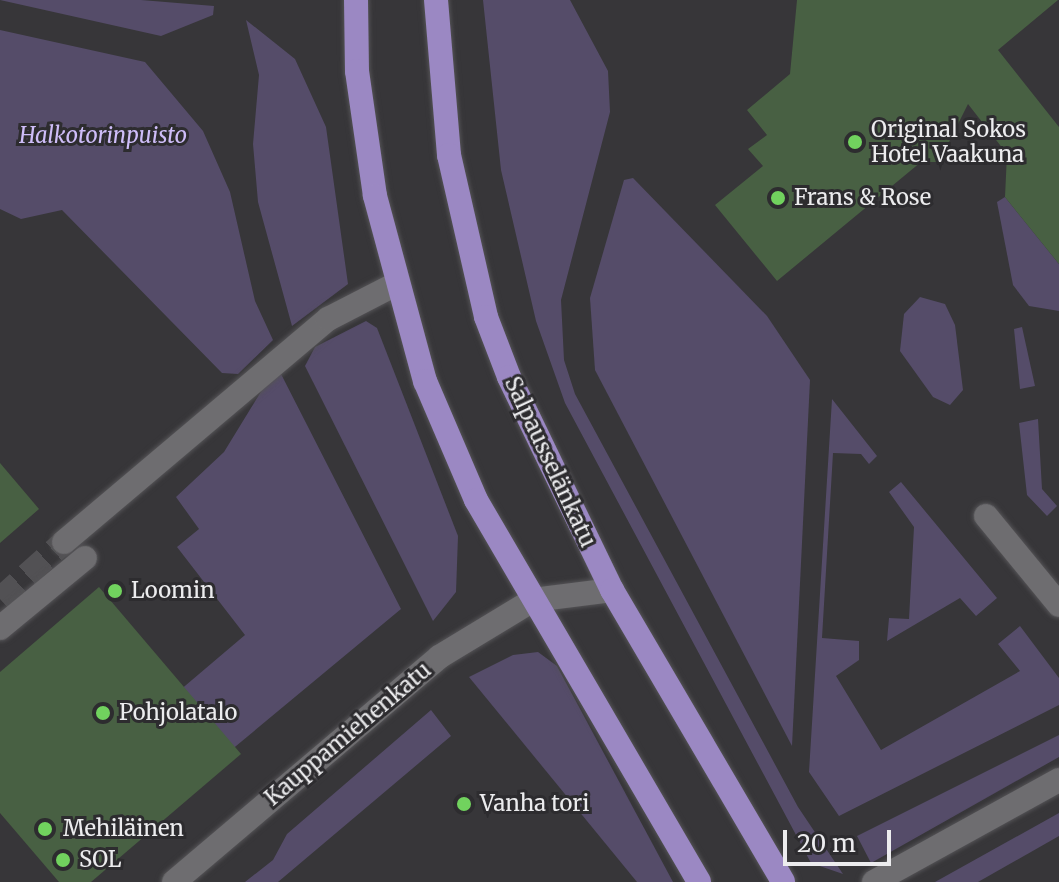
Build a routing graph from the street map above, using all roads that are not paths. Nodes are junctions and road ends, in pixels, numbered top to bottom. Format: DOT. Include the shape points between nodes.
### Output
graph roads {
  1 [pos="356,0"];
  2 [pos="436,0"];
  3 [pos="394,285"];
  4 [pos="986,516"];
  5 [pos="64,542"];
  6 [pos="85,558"];
  7 [pos="612,590"];
  8 [pos="533,600"];
  9 [pos="1059,605"];
  10 [pos="0,628"];
  11 [pos="1059,780"];
  12 [pos="174,882"];
  13 [pos="699,882"];
  14 [pos="783,882"];
  15 [pos="874,882"];
  1 -- 3 [label="main road" via="357,71"];
  2 -- 7 [label="main road, Salpausselänkatu" via="449,155 486,317 548,468"];
  3 -- 5 [label="street" via="328,319"];
  3 -- 8 [label="main road" via="425,381 476,500"];
  4 -- 9 [label="street"];
  6 -- 10 [label="street"];
  7 -- 8 [label="street"];
  7 -- 14 [label="main road, Salpausselänkatu"];
  8 -- 12 [label="street, Kauppamiehenkatu" via="419,671"];
  8 -- 13 [label="main road"];
  11 -- 15 [label="street"];
}
